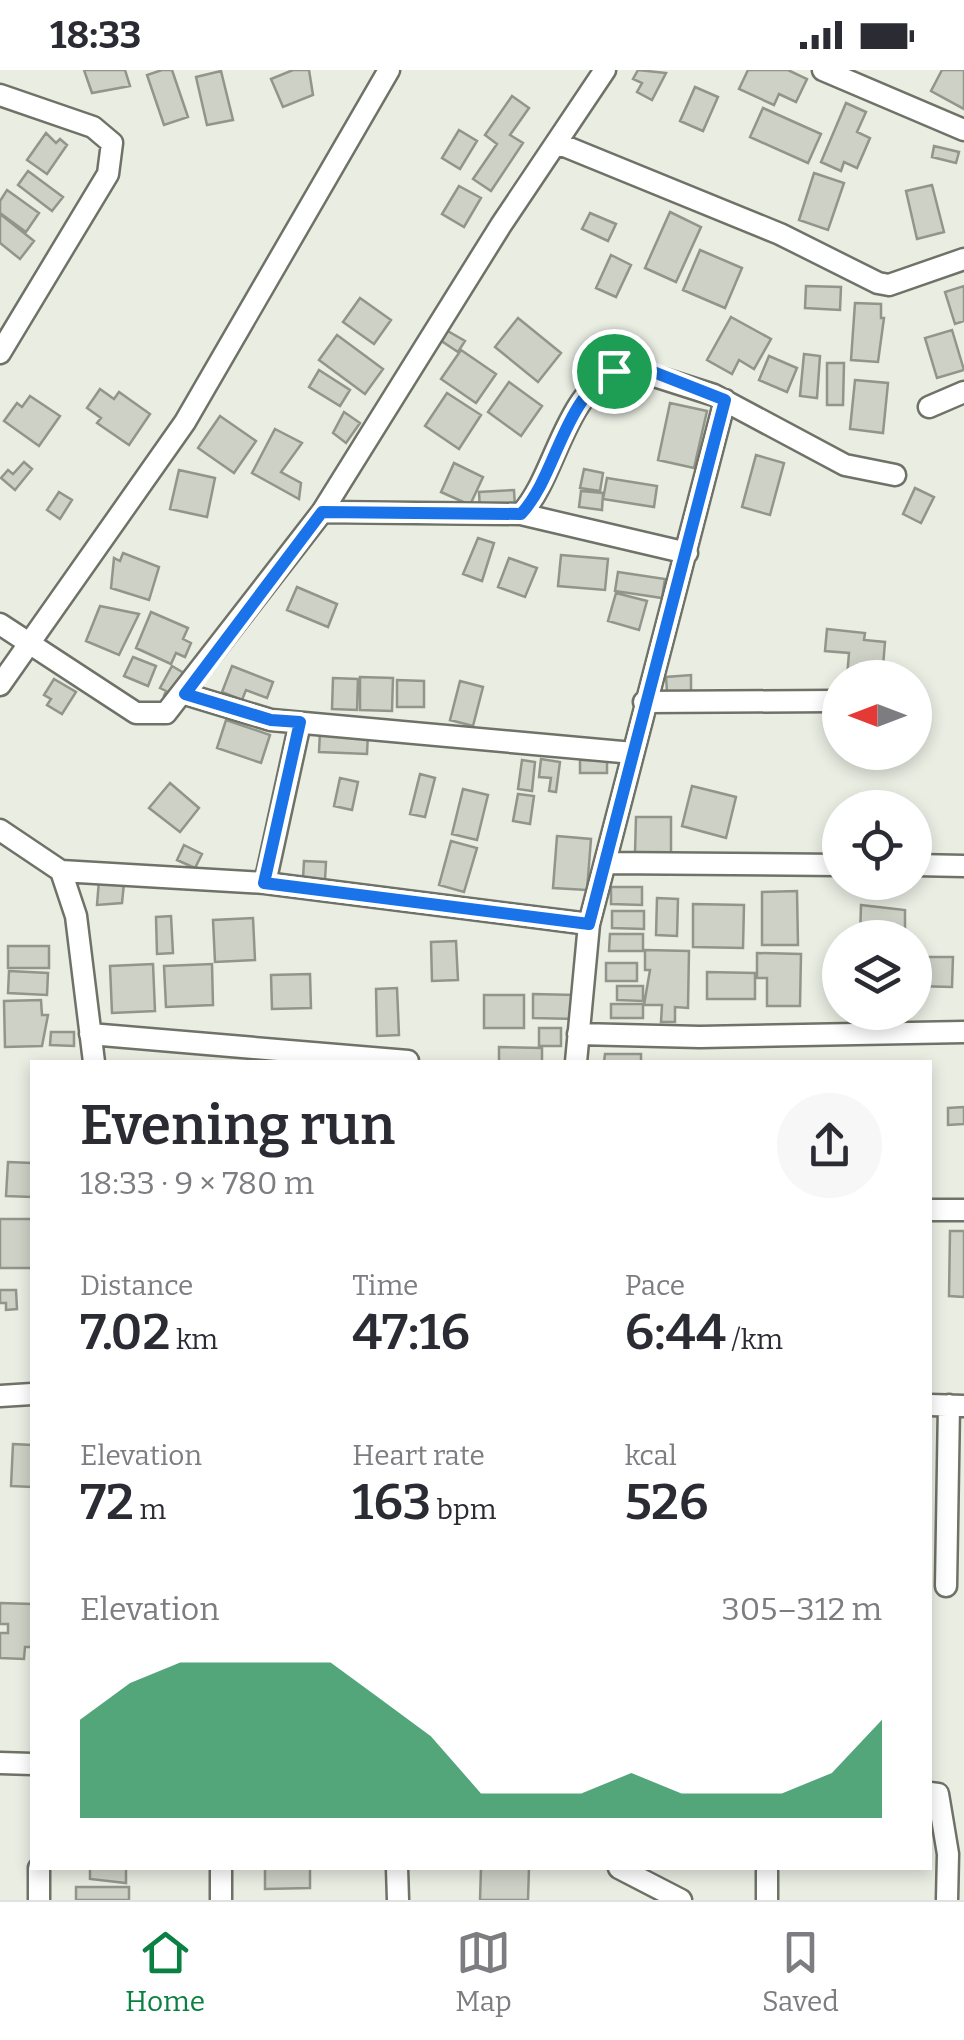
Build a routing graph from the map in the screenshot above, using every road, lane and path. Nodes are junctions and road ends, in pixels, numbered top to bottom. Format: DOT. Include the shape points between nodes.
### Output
graph roads {
  1 [pos="390,70"];
  2 [pos="605,70"];
  3 [pos="823,70"];
  4 [pos="0,95"];
  5 [pos="964,130"];
  6 [pos="557,142"];
  7 [pos="964,260"];
  8 [pos="0,353"];
  9 [pos="964,392"];
  10 [pos="725,400"];
  11 [pos="930,407"];
  12 [pos="895,475"];
  13 [pos="322,512"];
  14 [pos="521,514"];
  15 [pos="687,552"];
  16 [pos="0,624"];
  17 [pos="28,642"];
  18 [pos="0,685"];
  19 [pos="185,694"];
  20 [pos="822,701"];
  21 [pos="644,702"];
  22 [pos="300,722"];
  23 [pos="633,752"];
  24 [pos="0,830"];
  25 [pos="605,864"];
  26 [pos="822,865"];
  27 [pos="932,865"];
  28 [pos="964,866"];
  29 [pos="62,872"];
  30 [pos="264,883"];
  31 [pos="589,924"];
  32 [pos="964,1032"];
  33 [pos="90,1034"];
  34 [pos="578,1034"];
  35 [pos="94,1060"];
  36 [pos="396,1060"];
  37 [pos="576,1060"];
  38 [pos="932,1210"];
  39 [pos="964,1210"];
  40 [pos="30,1394"];
  41 [pos="0,1396"];
  42 [pos="948,1405"];
  43 [pos="947,1586"];
  44 [pos="0,1764"];
  45 [pos="30,1764"];
  46 [pos="932,1793"];
  47 [pos="39,1870"];
  48 [pos="221,1870"];
  49 [pos="397,1870"];
  50 [pos="622,1870"];
  51 [pos="767,1870"];
  52 [pos="39,1900"];
  53 [pos="221,1900"];
  54 [pos="398,1900"];
  55 [pos="681,1900"];
  56 [pos="767,1900"];
  57 [pos="947,1900"];
  1 -- 17 [label="street" via="185,422"];
  2 -- 6 [label="street"];
  3 -- 5 [label="street"];
  4 -- 8 [label="street" via="93,127 112,142 113,157"];
  6 -- 7 [label="street" via="780,234 878,283"];
  6 -- 13 [label="street"];
  9 -- 11 [label="street"];
  10 -- 12 [label="street" via="845,465"];
  10 -- 14 [label="street" via="656,373 614,371 578,409"];
  10 -- 15 [label="street"];
  13 -- 14 [label="street"];
  13 -- 19 [label="street"];
  14 -- 15 [label="street"];
  15 -- 21 [label="street"];
  16 -- 17 [label="street"];
  17 -- 18 [label="street"];
  17 -- 19 [label="street" via="136,713 166,713"];
  19 -- 22 [label="street"];
  20 -- 21 [label="street"];
  21 -- 23 [label="street"];
  22 -- 23 [label="street"];
  22 -- 30 [label="street"];
  23 -- 25 [label="street"];
  24 -- 29 [label="street"];
  25 -- 26 [label="street"];
  25 -- 31 [label="street"];
  27 -- 28 [label="street"];
  29 -- 30 [label="street"];
  29 -- 33 [label="street" via="76,916"];
  30 -- 31 [label="street"];
  31 -- 34 [label="street"];
  32 -- 34 [label="street"];
  33 -- 35 [label="street"];
  33 -- 36 [label="street"];
  34 -- 37 [label="street"];
  38 -- 39 [label="street"];
  40 -- 41 [label="street"];
  42 -- 43 [label="street"];
  44 -- 45 [label="street"];
  46 -- 57 [label="street" via="938,1794 948,1854"];
  47 -- 52 [label="street"];
  48 -- 53 [label="street"];
  49 -- 54 [label="street"];
  50 -- 55 [label="street"];
  51 -- 56 [label="street"];
}
